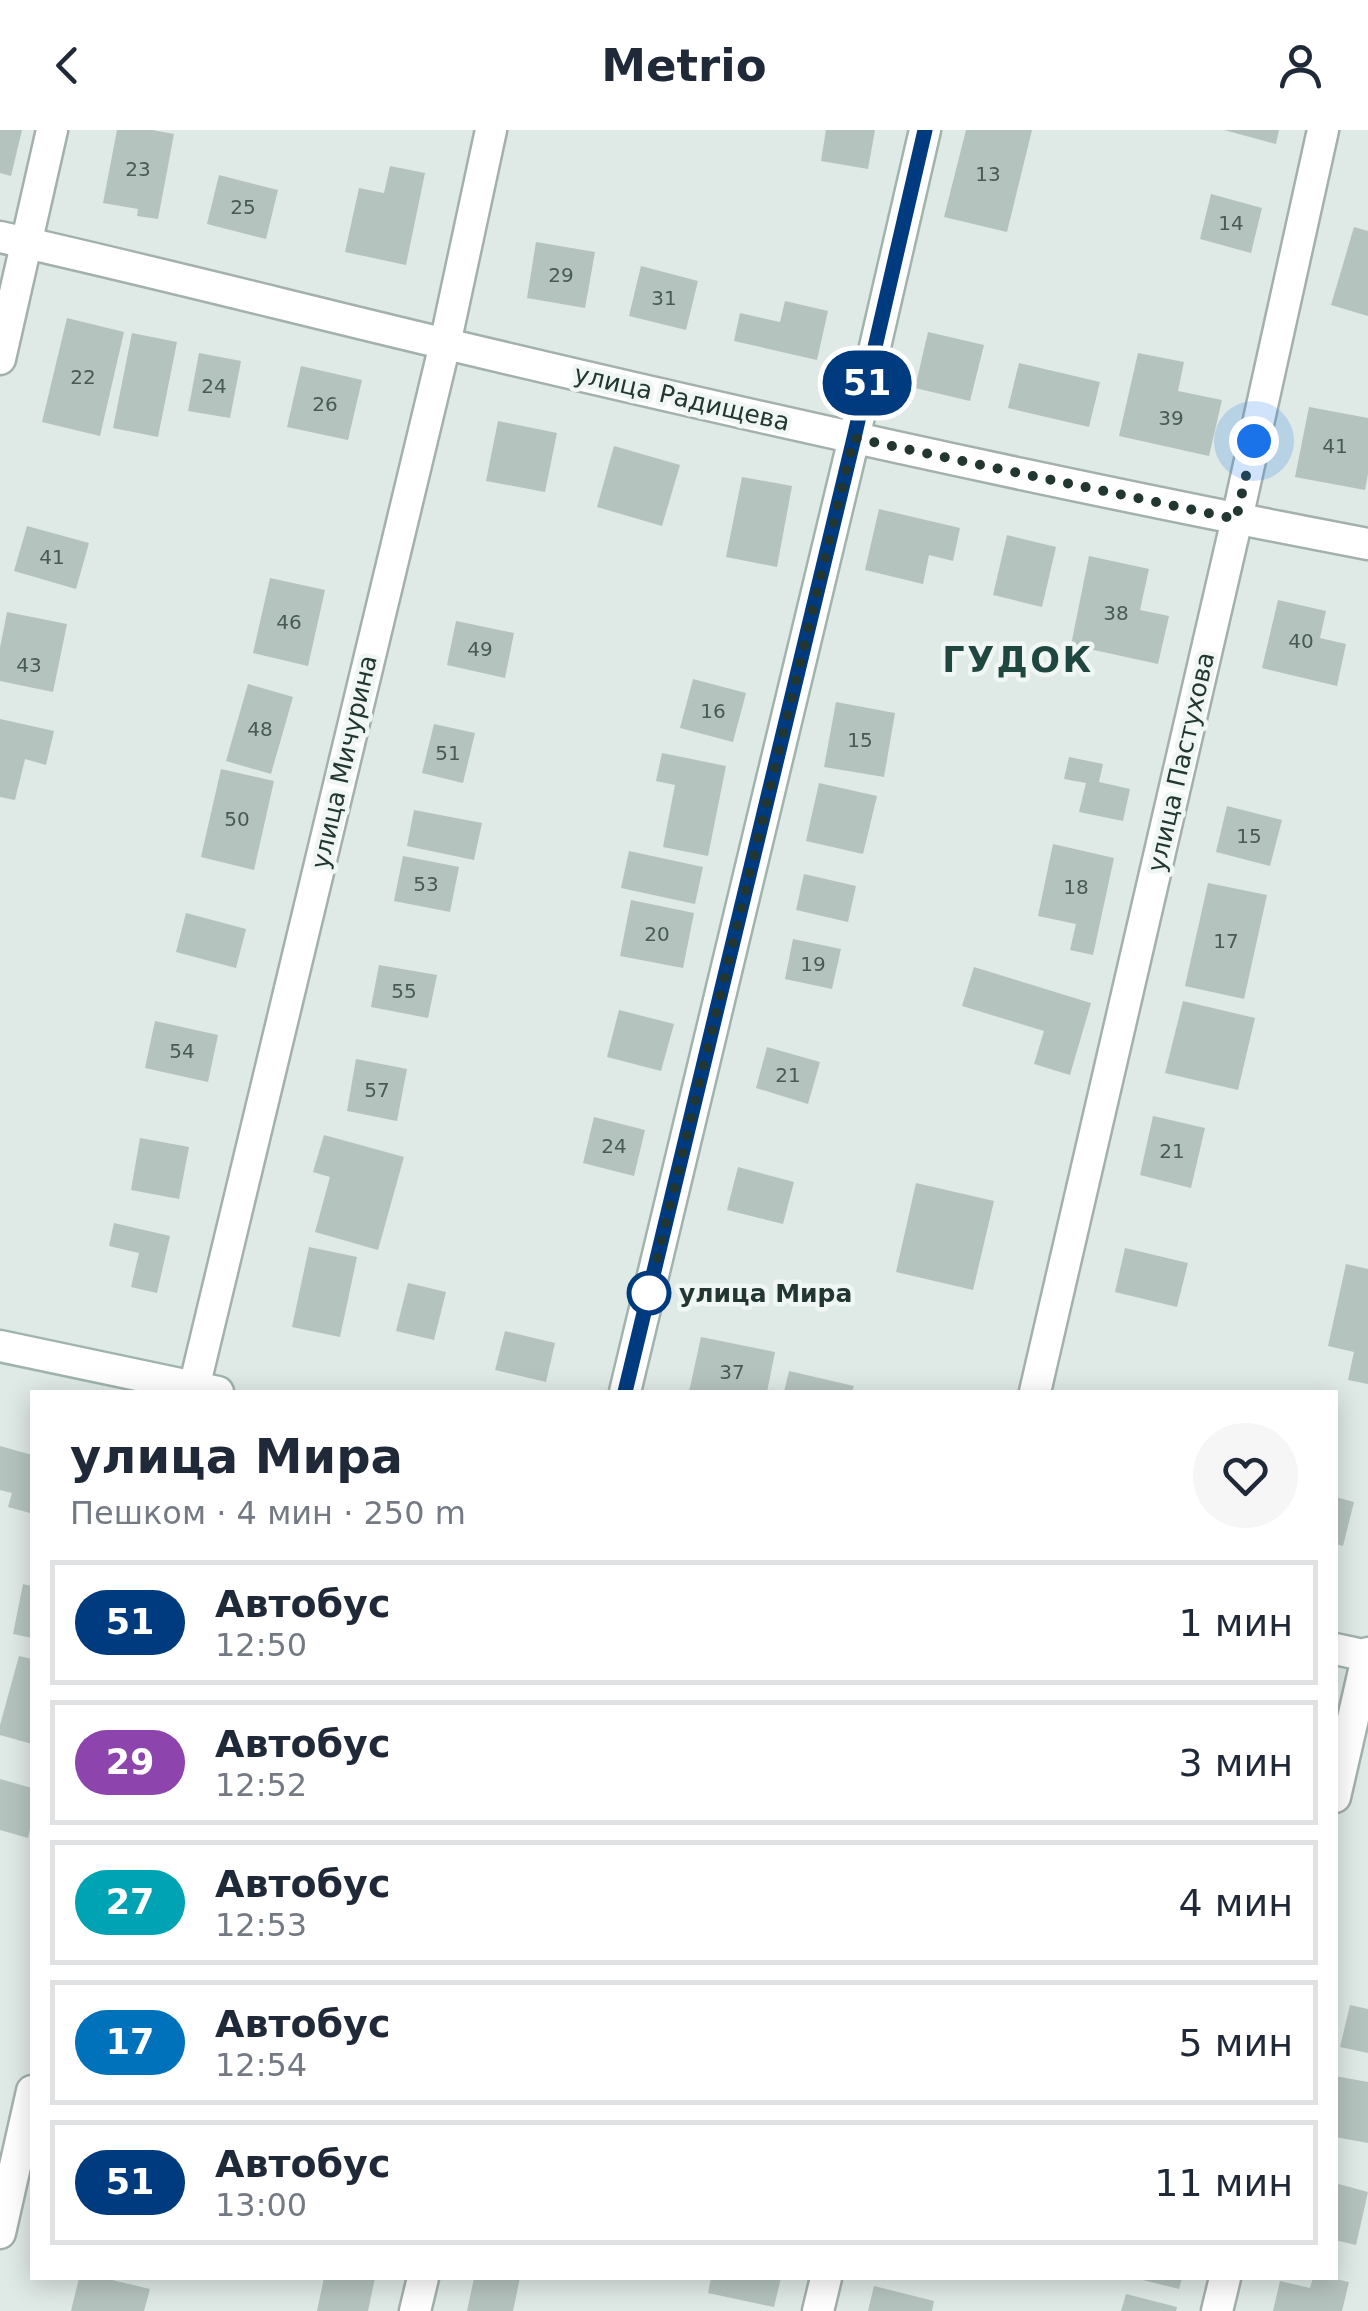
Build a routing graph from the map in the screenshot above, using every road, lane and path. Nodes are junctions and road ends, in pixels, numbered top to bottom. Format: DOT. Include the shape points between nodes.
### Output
graph roads {
  1 [pos="52,130"];
  2 [pos="491,130"];
  3 [pos="924,130"];
  4 [pos="1323,130"];
  5 [pos="14,240"];
  6 [pos="445,344"];
  7 [pos="0,359"];
  8 [pos="854,438"];
  9 [pos="1236,519"];
  10 [pos="1368,544"];
  11 [pos="0,1346"];
  12 [pos="198,1390"];
  13 [pos="202,1390"];
  14 [pos="625,1390"];
  15 [pos="1035,1390"];
  16 [pos="1338,1650"];
  17 [pos="1368,1655"];
  18 [pos="1338,1784"];
  19 [pos="30,2100"];
  20 [pos="0,2232"];
  21 [pos="423,2280"];
  22 [pos="826,2280"];
  23 [pos="1224,2280"];
  24 [pos="415,2311"];
  25 [pos="818,2311"];
  26 [pos="1217,2311"];
  1 -- 5 [label="street"];
  2 -- 6 [label="street, улица Мичурина"];
  3 -- 8 [label="street"];
  4 -- 9 [label="street, улица Пастухова"];
  5 -- 6 [label="street, улица Радищева"];
  5 -- 7 [label="street"];
  6 -- 8 [label="street, улица Радищева"];
  6 -- 13 [label="street, улица Мичурина"];
  8 -- 9 [label="street, улица Радищева"];
  8 -- 14 [label="street"];
  9 -- 10 [label="street, улица Радищева"];
  9 -- 15 [label="street, улица Пастухова"];
  11 -- 12 [label="street"];
  16 -- 17 [label="street"];
  17 -- 18 [label="street"];
  19 -- 20 [label="street"];
  21 -- 24 [label="street"];
  22 -- 25 [label="street"];
  23 -- 26 [label="street"];
}
